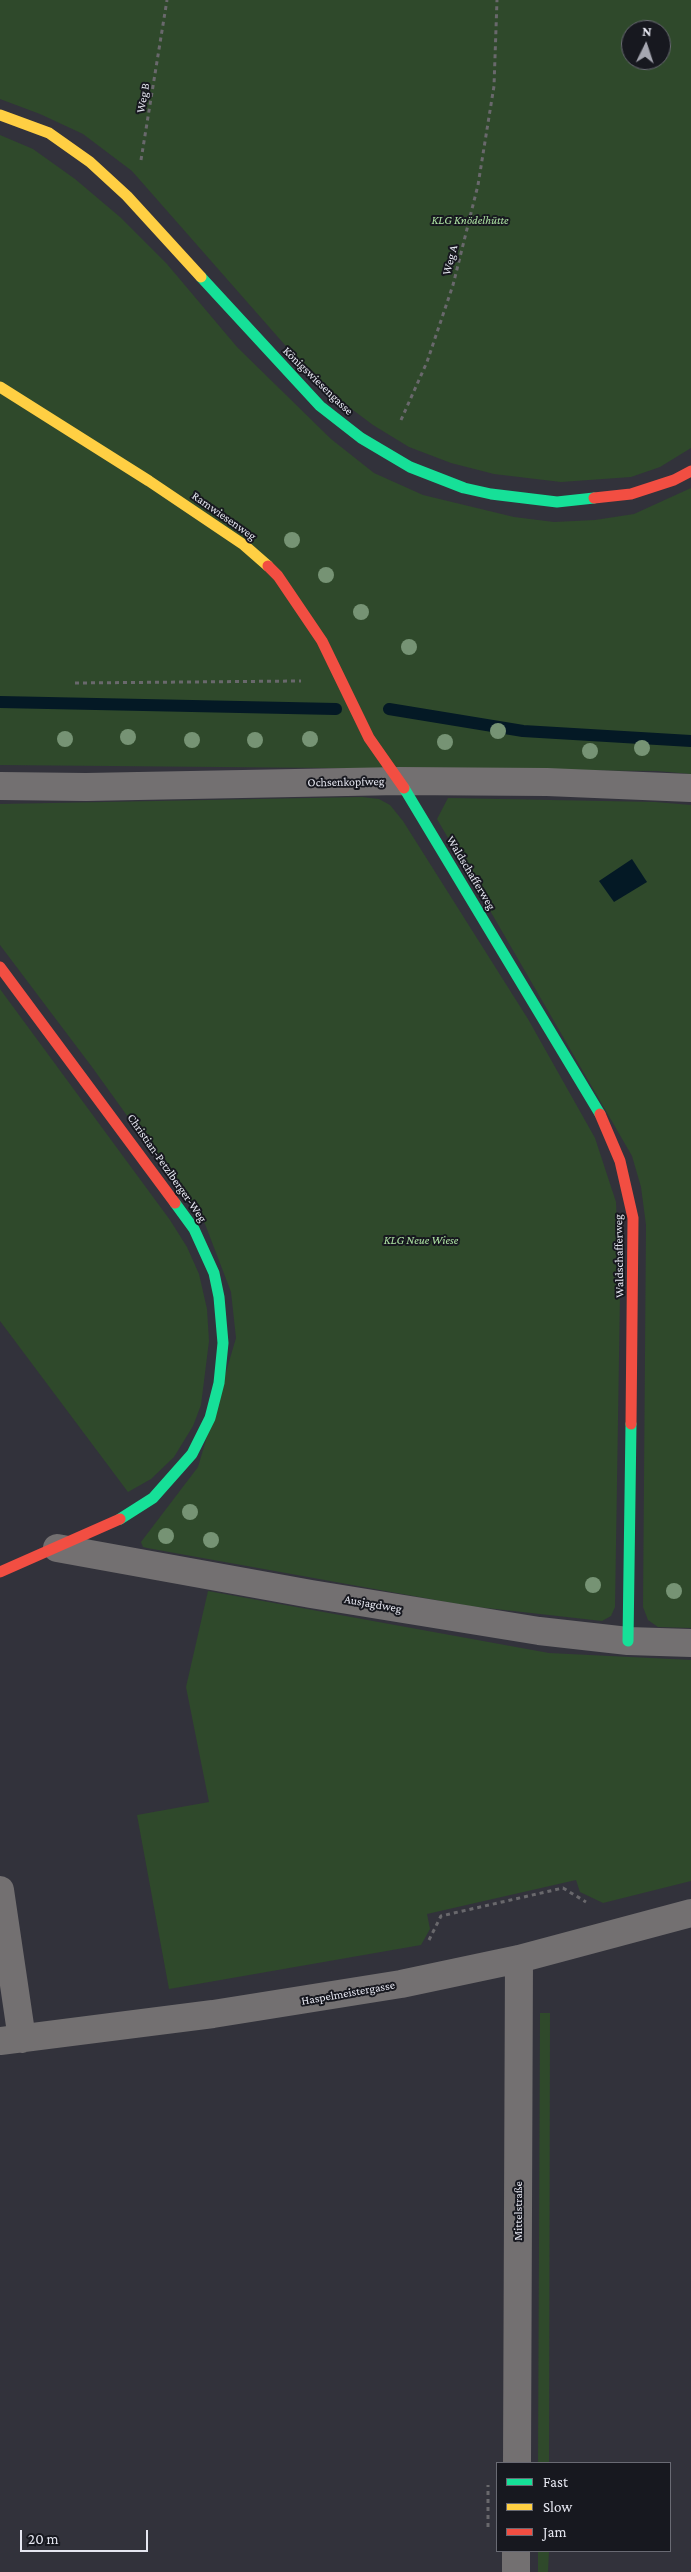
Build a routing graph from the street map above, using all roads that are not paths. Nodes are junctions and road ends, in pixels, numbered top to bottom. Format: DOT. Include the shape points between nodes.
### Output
graph roads {
  1 [pos="0,115"];
  2 [pos="0,387"];
  3 [pos="691,471"];
  4 [pos="399,781"];
  5 [pos="0,786"];
  6 [pos="691,788"];
  7 [pos="0,967"];
  8 [pos="57,1548"];
  9 [pos="0,1572"];
  10 [pos="628,1641"];
  11 [pos="691,1643"];
  12 [pos="0,1890"];
  13 [pos="691,1913"];
  14 [pos="519,1959"];
  15 [pos="11,2040"];
  16 [pos="517,2462"];
  17 [pos="516,2552"];
  18 [pos="516,2572"];
  1 -- 3 [label="street, Königswiesengasse" via="23,122 70,147 127,196 295,380 339,423 410,467 464,488 557,502 631,494"];
  2 -- 4 [label="street, Ramwiesenweg" via="244,545 278,576 322,641 369,738"];
  4 -- 5 [label="street, Ochsenkopfweg"];
  4 -- 6 [label="street, Ochsenkopfweg" via="547,782"];
  4 -- 10 [label="street, Waldschafferweg" via="594,1102 620,1161 629,1191 634,1246"];
  7 -- 8 [label="street, Christian-Petzlberger-Weg" via="194,1229 214,1273 222,1320 219,1383 210,1418 192,1454 153,1498 120,1519"];
  8 -- 9 [label="street, Christian-Petzlberger-Weg"];
  8 -- 10 [label="street, Ausjagdweg" via="471,1621"];
  10 -- 11 [label="street, Ausjagdweg"];
  12 -- 15 [label="street"];
  13 -- 14 [label="street, Haspelmeistergasse"];
  14 -- 15 [label="street, Haspelmeistergasse" via="307,2000"];
  14 -- 16 [label="street, Mittelstraße"];
  17 -- 18 [label="street"];
}
